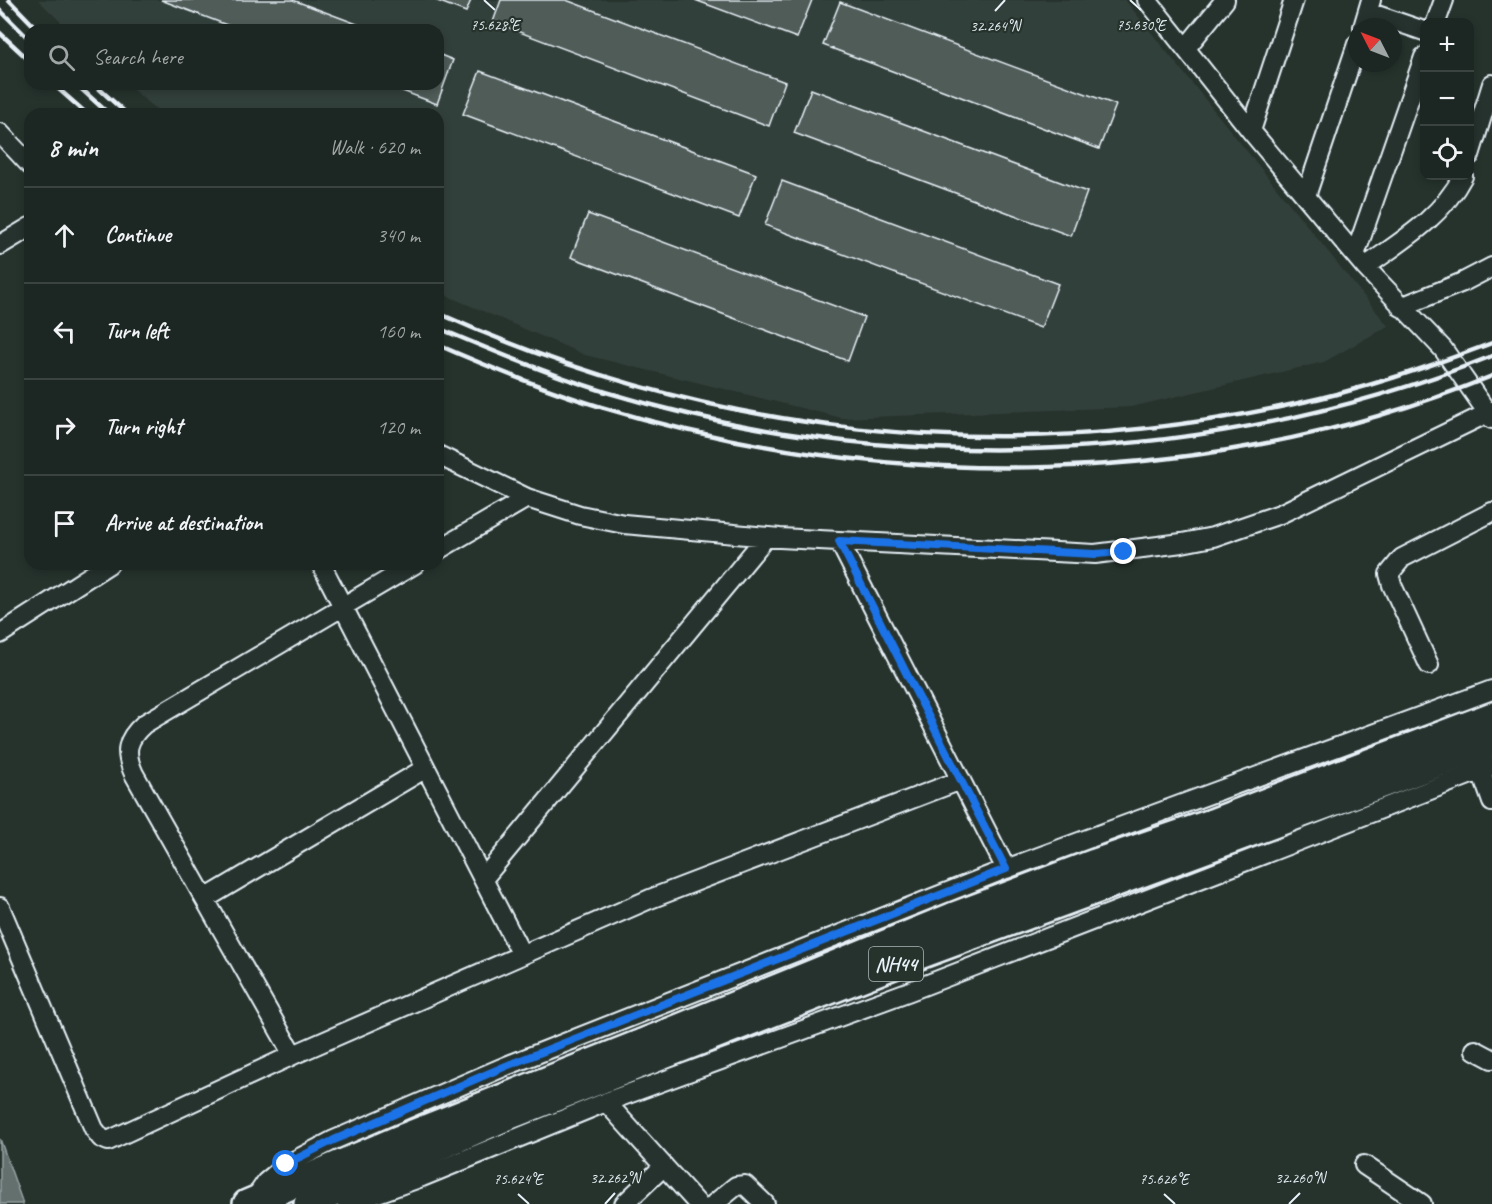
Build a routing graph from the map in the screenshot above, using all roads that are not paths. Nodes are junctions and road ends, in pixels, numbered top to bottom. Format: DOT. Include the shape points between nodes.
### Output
graph roads {
  1 [pos="1147,0"];
  2 [pos="1225,0"];
  3 [pos="1294,0"];
  4 [pos="1444,0"];
  5 [pos="1367,13"];
  6 [pos="1438,18"];
  7 [pos="1420,29"];
  8 [pos="1186,48"];
  9 [pos="1348,71"];
  10 [pos="1420,72"];
  11 [pos="1492,84"];
  12 [pos="1251,131"];
  13 [pos="0,134"];
  14 [pos="1474,142"];
  15 [pos="24,159"];
  16 [pos="1461,180"];
  17 [pos="1306,196"];
  18 [pos="24,231"];
  19 [pos="0,245"];
  20 [pos="1360,261"];
  21 [pos="1492,267"];
  22 [pos="1401,307"];
  23 [pos="1491,414"];
  24 [pos="444,458"];
  25 [pos="526,498"];
  26 [pos="1492,512"];
  27 [pos="766,537"];
  28 [pos="839,541"];
  29 [pos="444,546"];
  30 [pos="101,570"];
  31 [pos="324,570"];
  32 [pos="405,570"];
  33 [pos="343,607"];
  34 [pos="0,634"];
  35 [pos="1429,665"];
  36 [pos="1492,690"];
  37 [pos="1492,716"];
  38 [pos="1492,743"];
  39 [pos="426,768"];
  40 [pos="1486,769"];
  41 [pos="961,780"];
  42 [pos="1492,802"];
  43 [pos="1006,869"];
  44 [pos="483,879"];
  45 [pos="205,899"];
  46 [pos="0,907"];
  47 [pos="522,955"];
  48 [pos="1475,1050"];
  49 [pos="293,1055"];
  50 [pos="1492,1059"];
  51 [pos="606,1102"];
  52 [pos="1364,1164"];
  53 [pos="664,1166"];
  54 [pos="378,1200"];
  55 [pos="251,1203"];
  56 [pos="309,1204"];
  57 [pos="347,1204"];
  58 [pos="624,1204"];
  59 [pos="698,1204"];
  60 [pos="714,1204"];
  61 [pos="765,1204"];
  62 [pos="1422,1204"];
  1 -- 8 [label="street"];
  2 -- 8 [label="street"];
  3 -- 12 [label="street"];
  4 -- 6 [label="street"];
  5 -- 7 [label="street"];
  8 -- 12 [label="street"];
  9 -- 17 [label="street"];
  10 -- 20 [label="street"];
  11 -- 14 [label="street"];
  12 -- 17 [label="street"];
  13 -- 15 [label="street"];
  16 -- 20 [label="street" via="1436,214"];
  17 -- 20 [label="street"];
  18 -- 19 [label="street"];
  20 -- 22 [label="street"];
  21 -- 22 [label="street"];
  22 -- 23 [label="street" via="1443,350"];
  23 -- 28 [label="street" via="1280,514 1214,537 1095,554"];
  24 -- 25 [label="street"];
  25 -- 27 [label="street" via="624,524"];
  25 -- 29 [label="street"];
  26 -- 35 [label="street" via="1402,558 1389,574"];
  27 -- 28 [label="street"];
  27 -- 44 [label="street"];
  28 -- 41 [label="street"];
  30 -- 34 [label="street"];
  31 -- 33 [label="street"];
  32 -- 33 [label="street"];
  33 -- 39 [label="street"];
  33 -- 45 [label="street" via="144,724 131,736 126,748 134,774"];
  36 -- 43 [label="street"];
  37 -- 55 [label="highway, NH44" via="952,917"];
  38 -- 56 [label="highway, NH44" via="914,957 508,1116"];
  39 -- 44 [label="street"];
  39 -- 45 [label="street"];
  40 -- 42 [label="street"];
  40 -- 51 [label="street"];
  41 -- 43 [label="street"];
  41 -- 47 [label="street" via="650,899"];
  43 -- 55 [label="street" via="517,1061 334,1140 286,1164"];
  44 -- 47 [label="street"];
  45 -- 49 [label="street"];
  46 -- 49 [label="street" via="101,1138 108,1141 125,1134"];
  47 -- 49 [label="street"];
  48 -- 50 [label="street"];
  51 -- 53 [label="street"];
  51 -- 54 [label="street"];
  52 -- 62 [label="street"];
  53 -- 58 [label="street"];
  53 -- 59 [label="street"];
  54 -- 57 [label="street"];
  60 -- 61 [label="street" via="736,1186 745,1185"];
}
